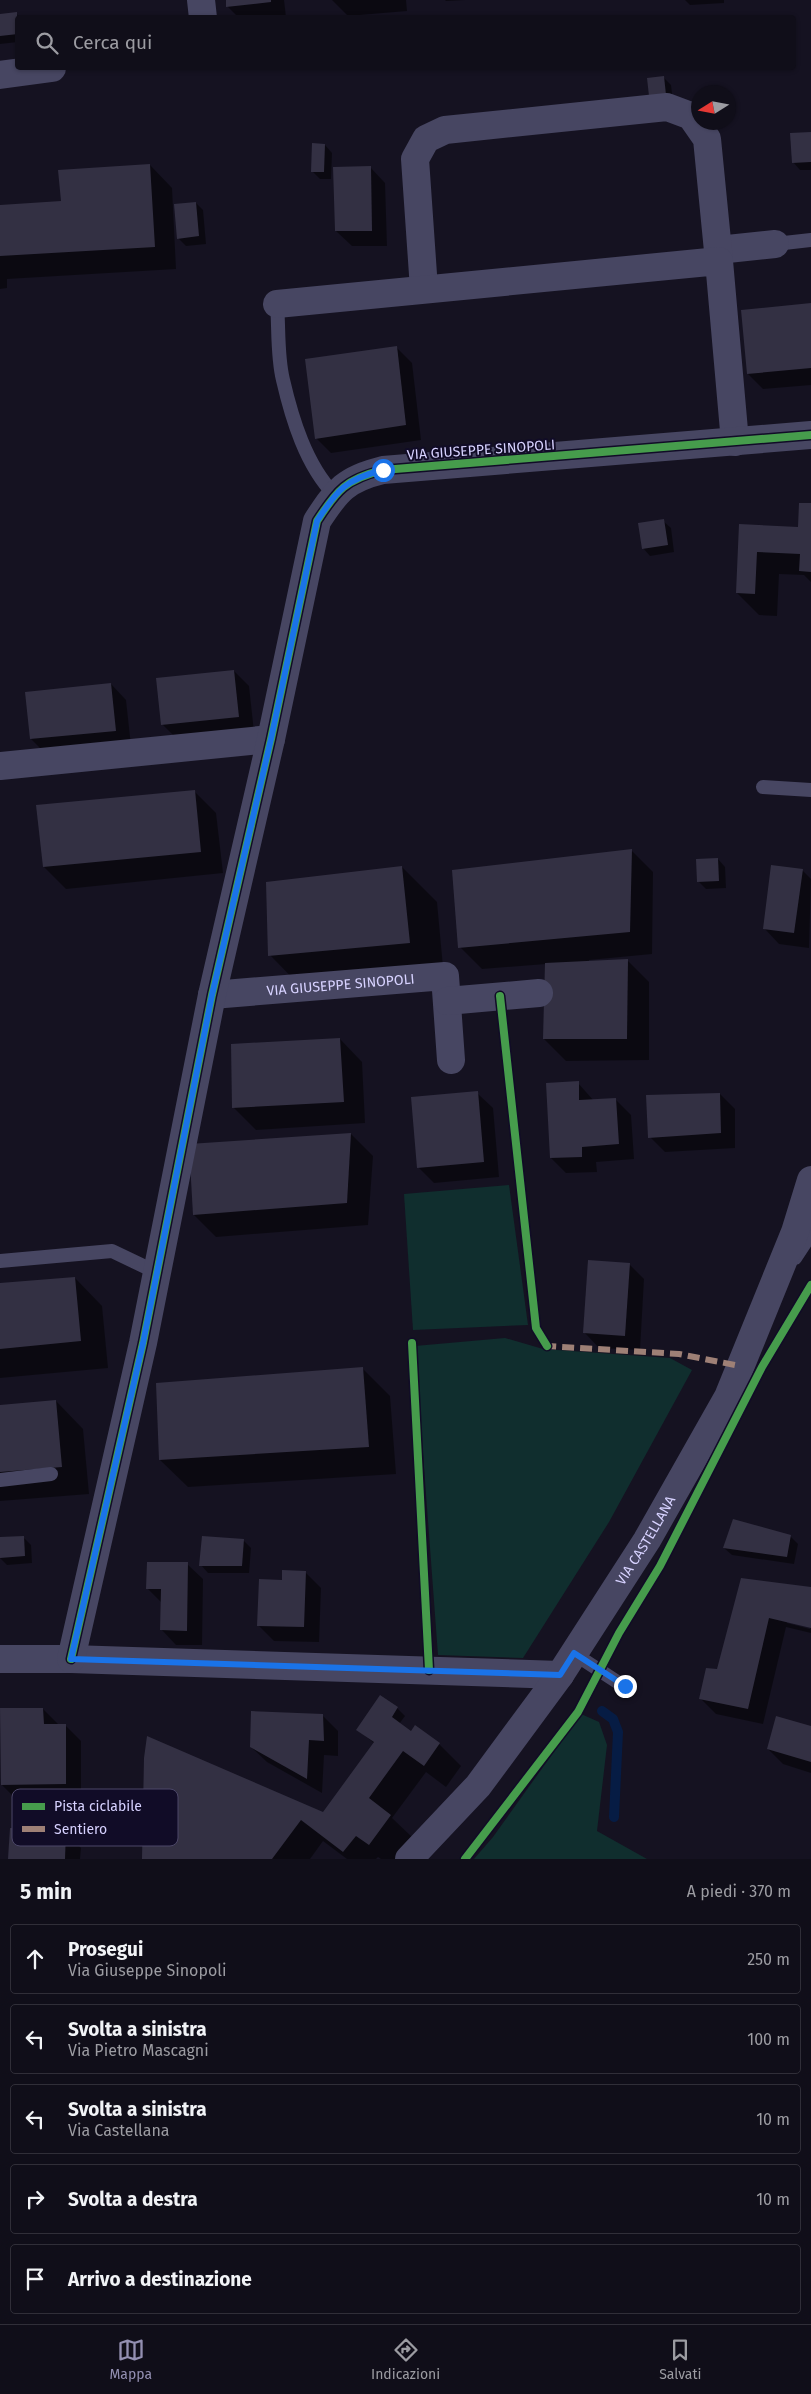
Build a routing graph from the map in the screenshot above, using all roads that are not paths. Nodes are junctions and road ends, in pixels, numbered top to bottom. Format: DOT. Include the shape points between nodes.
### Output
graph roads {
  1 [pos="201,0"];
  2 [pos="203,15"];
  3 [pos="35,70"];
  4 [pos="0,74"];
  5 [pos="811,240"];
  6 [pos="775,244"];
  7 [pos="718,256"];
  8 [pos="424,289"];
  9 [pos="277,304"];
  10 [pos="811,435"];
  11 [pos="735,442"];
  12 [pos="334,494"];
  13 [pos="271,739"];
  14 [pos="0,766"];
  15 [pos="763,787"];
  16 [pos="811,790"];
  17 [pos="539,993"];
  18 [pos="212,995"];
  19 [pos="447,1001"];
  20 [pos="451,1060"];
  21 [pos="811,1180"];
  22 [pos="811,1234"];
  23 [pos="0,1261"];
  24 [pos="156,1272"];
  25 [pos="766,1302"];
  26 [pos="51,1474"];
  27 [pos="0,1480"];
  28 [pos="0,1659"];
  29 [pos="71,1659"];
  30 [pos="566,1664"];
  31 [pos="625,1686"];
  32 [pos="409,1859"];
  1 -- 2 [label="street"];
  3 -- 4 [label="street"];
  5 -- 6 [label="lane"];
  6 -- 7 [label="street"];
  7 -- 8 [label="street"];
  7 -- 8 [label="street" via="707,139 691,116 667,107 445,130 426,139 415,159"];
  7 -- 11 [label="street"];
  8 -- 9 [label="street"];
  9 -- 12 [label="lane" via="283,379 297,426 322,481"];
  10 -- 11 [label="street, VIA GIUSEPPE SINOPOLI"];
  11 -- 12 [label="street, VIA GIUSEPPE SINOPOLI" via="383,470 362,475"];
  12 -- 13 [label="street, VIA GIUSEPPE SINOPOLI" via="317,521"];
  13 -- 14 [label="street"];
  13 -- 18 [label="street, VIA GIUSEPPE SINOPOLI"];
  15 -- 16 [label="lane"];
  17 -- 19 [label="street"];
  18 -- 19 [label="street, VIA GIUSEPPE SINOPOLI" via="445,976"];
  18 -- 24 [label="street, VIA GIUSEPPE SINOPOLI"];
  19 -- 20 [label="street, VIA GIUSEPPE SINOPOLI"];
  21 -- 25 [label="street, VIA CASTELLANA" via="795,1232"];
  22 -- 25 [label="lane"];
  23 -- 24 [label="lane" via="112,1251"];
  24 -- 29 [label="street, VIA GIUSEPPE SINOPOLI" via="143,1343"];
  25 -- 30 [label="street, VIA CASTELLANA" via="728,1397 647,1540"];
  26 -- 27 [label="lane"];
  28 -- 29 [label="street"];
  29 -- 30 [label="street"];
  30 -- 31 [label="lane"];
  30 -- 32 [label="street, VIA CASTELLANA" via="478,1786"];
}
